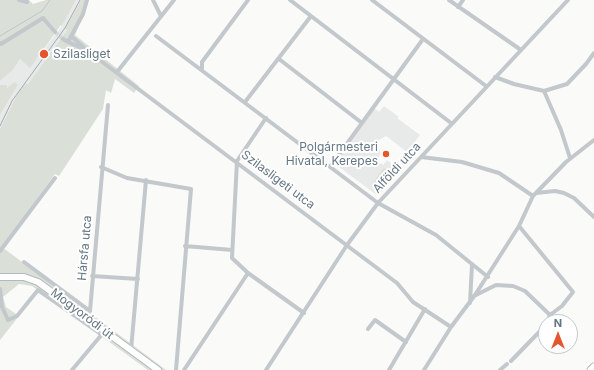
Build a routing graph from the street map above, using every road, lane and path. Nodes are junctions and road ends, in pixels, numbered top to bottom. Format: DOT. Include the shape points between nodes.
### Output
graph roads {
  1 [pos="19,0"];
  2 [pos="87,0"];
  3 [pos="153,0"];
  4 [pos="174,0"];
  5 [pos="248,0"];
  6 [pos="290,0"];
  7 [pos="372,0"];
  8 [pos="449,0"];
  9 [pos="464,0"];
  10 [pos="567,1"];
  11 [pos="27,2"];
  12 [pos="458,7"];
  13 [pos="161,16"];
  14 [pos="311,16"];
  15 [pos="55,32"];
  16 [pos="71,36"];
  17 [pos="156,36"];
  18 [pos="63,39"];
  19 [pos="423,39"];
  20 [pos="68,42"];
  21 [pos="0,43"];
  22 [pos="521,50"];
  23 [pos="89,52"];
  24 [pos="594,53"];
  25 [pos="279,59"];
  26 [pos="203,71"];
  27 [pos="117,72"];
  28 [pos="495,77"];
  29 [pos="394,80"];
  30 [pos="486,86"];
  31 [pos="544,91"];
  32 [pos="245,102"];
  33 [pos="108,105"];
  34 [pos="266,118"];
  35 [pos="362,123"];
  36 [pos="451,123"];
  37 [pos="594,140"];
  38 [pos="421,157"];
  39 [pos="570,158"];
  40 [pos="237,161"];
  41 [pos="102,167"];
  42 [pos="330,167"];
  43 [pos="55,178"];
  44 [pos="146,180"];
  45 [pos="535,194"];
  46 [pos="378,203"];
  47 [pos="594,217"];
  48 [pos="520,226"];
  49 [pos="347,245"];
  50 [pos="185,246"];
  51 [pos="232,250"];
  52 [pos="0,251"];
  53 [pos="24,262"];
  54 [pos="472,264"];
  55 [pos="248,274"];
  56 [pos="92,276"];
  57 [pos="0,277"];
  58 [pos="488,277"];
  59 [pos="138,279"];
  60 [pos="0,289"];
  61 [pos="476,296"];
  62 [pos="470,303"];
  63 [pos="425,309"];
  64 [pos="304,313"];
  65 [pos="549,314"];
  66 [pos="551,314"];
  67 [pos="451,327"];
  68 [pos="368,329"];
  69 [pos="538,332"];
  70 [pos="103,333"];
  71 [pos="406,342"];
  72 [pos="130,350"];
  73 [pos="594,367"];
  74 [pos="502,369"];
  75 [pos="72,370"];
  76 [pos="158,370"];
  77 [pos="176,370"];
  78 [pos="184,370"];
  79 [pos="266,370"];
  80 [pos="389,370"];
  81 [pos="424,370"];
  82 [pos="591,370"];
  1 -- 11 [label="street"];
  2 -- 16 [label="street" via="83,14"];
  3 -- 13 [label="street"];
  4 -- 13 [label="street"];
  5 -- 26 [label="street" via="200,65"];
  6 -- 14 [label="street"];
  7 -- 19 [label="street"];
  8 -- 12 [label="street"];
  9 -- 12 [label="street"];
  10 -- 22 [label="street, Alföldi utca"];
  12 -- 22 [label="street"];
  13 -- 27 [label="street"];
  14 -- 25 [label="street"];
  14 -- 29 [label="street"];
  15 -- 21 [label="street" via="43,18"];
  16 -- 20 [label="street"];
  16 -- 23 [label="street, Szilasligeti utca"];
  17 -- 26 [label="street"];
  18 -- 20 [label="street, Szilasligeti utca"];
  19 -- 29 [label="street"];
  19 -- 30 [label="street"];
  20 -- 23 [label="street, Szilasligeti utca"];
  22 -- 28 [label="street, Alföldi utca"];
  23 -- 27 [label="street, Szilasligeti utca"];
  24 -- 31 [label="street" via="567,84"];
  25 -- 32 [label="street"];
  25 -- 35 [label="street"];
  26 -- 32 [label="street"];
  27 -- 40 [label="street, Szilasligeti utca"];
  28 -- 30 [label="street, Alföldi utca"];
  28 -- 31 [label="street"];
  29 -- 35 [label="street"];
  29 -- 36 [label="street"];
  30 -- 36 [label="street, Alföldi utca"];
  31 -- 39 [label="street"];
  32 -- 34 [label="street"];
  33 -- 41 [label="street, Hársfa utca"];
  34 -- 40 [label="street"];
  34 -- 42 [label="street"];
  35 -- 42 [label="street"];
  36 -- 38 [label="street, Alföldi utca"];
  37 -- 39 [label="street"];
  38 -- 45 [label="street" via="462,162 500,173"];
  38 -- 46 [label="street, Alföldi utca"];
  39 -- 45 [label="street"];
  40 -- 49 [label="street, Szilasligeti utca"];
  40 -- 51 [label="street"];
  41 -- 44 [label="street" via="127,178"];
  41 -- 56 [label="street, Hársfa utca"];
  42 -- 46 [label="street"];
  43 -- 52 [label="street"];
  44 -- 50 [label="street" via="191,189"];
  44 -- 59 [label="street"];
  45 -- 47 [label="street" via="555,191 564,193 574,198"];
  45 -- 48 [label="street"];
  46 -- 49 [label="street, Alföldi utca"];
  46 -- 54 [label="street" via="436,235"];
  48 -- 58 [label="street"];
  48 -- 66 [label="street" via="573,292"];
  49 -- 63 [label="street, Szilasligeti utca" via="397,283 409,298"];
  49 -- 64 [label="street, Alföldi utca"];
  50 -- 51 [label="street"];
  50 -- 77 [label="street"];
  51 -- 55 [label="street" via="233,260"];
  53 -- 56 [label="street, Hársfa utca" via="90,311"];
  54 -- 58 [label="street"];
  54 -- 62 [label="street"];
  55 -- 64 [label="street"];
  55 -- 78 [label="street"];
  56 -- 59 [label="street"];
  57 -- 70 [label="street, Mogyoródi út" via="24,277 38,282"];
  58 -- 61 [label="street"];
  59 -- 72 [label="street"];
  60 -- 70 [label="street, Mogyoródi út" via="2,307 8,320 17,316 38,290"];
  61 -- 62 [label="street"];
  61 -- 65 [label="street" via="496,285 513,286 525,291"];
  62 -- 67 [label="street"];
  63 -- 67 [label="street, Szilasligeti utca"];
  63 -- 71 [label="street"];
  64 -- 79 [label="street, Alföldi utca"];
  67 -- 81 [label="street"];
  68 -- 71 [label="street" via="375,320"];
  69 -- 74 [label="street"];
  70 -- 72 [label="street, Mogyoródi út"];
  70 -- 75 [label="street"];
  71 -- 80 [label="street"];
  72 -- 76 [label="street, Mogyoródi út"];
  73 -- 82 [label="main road"];
}
